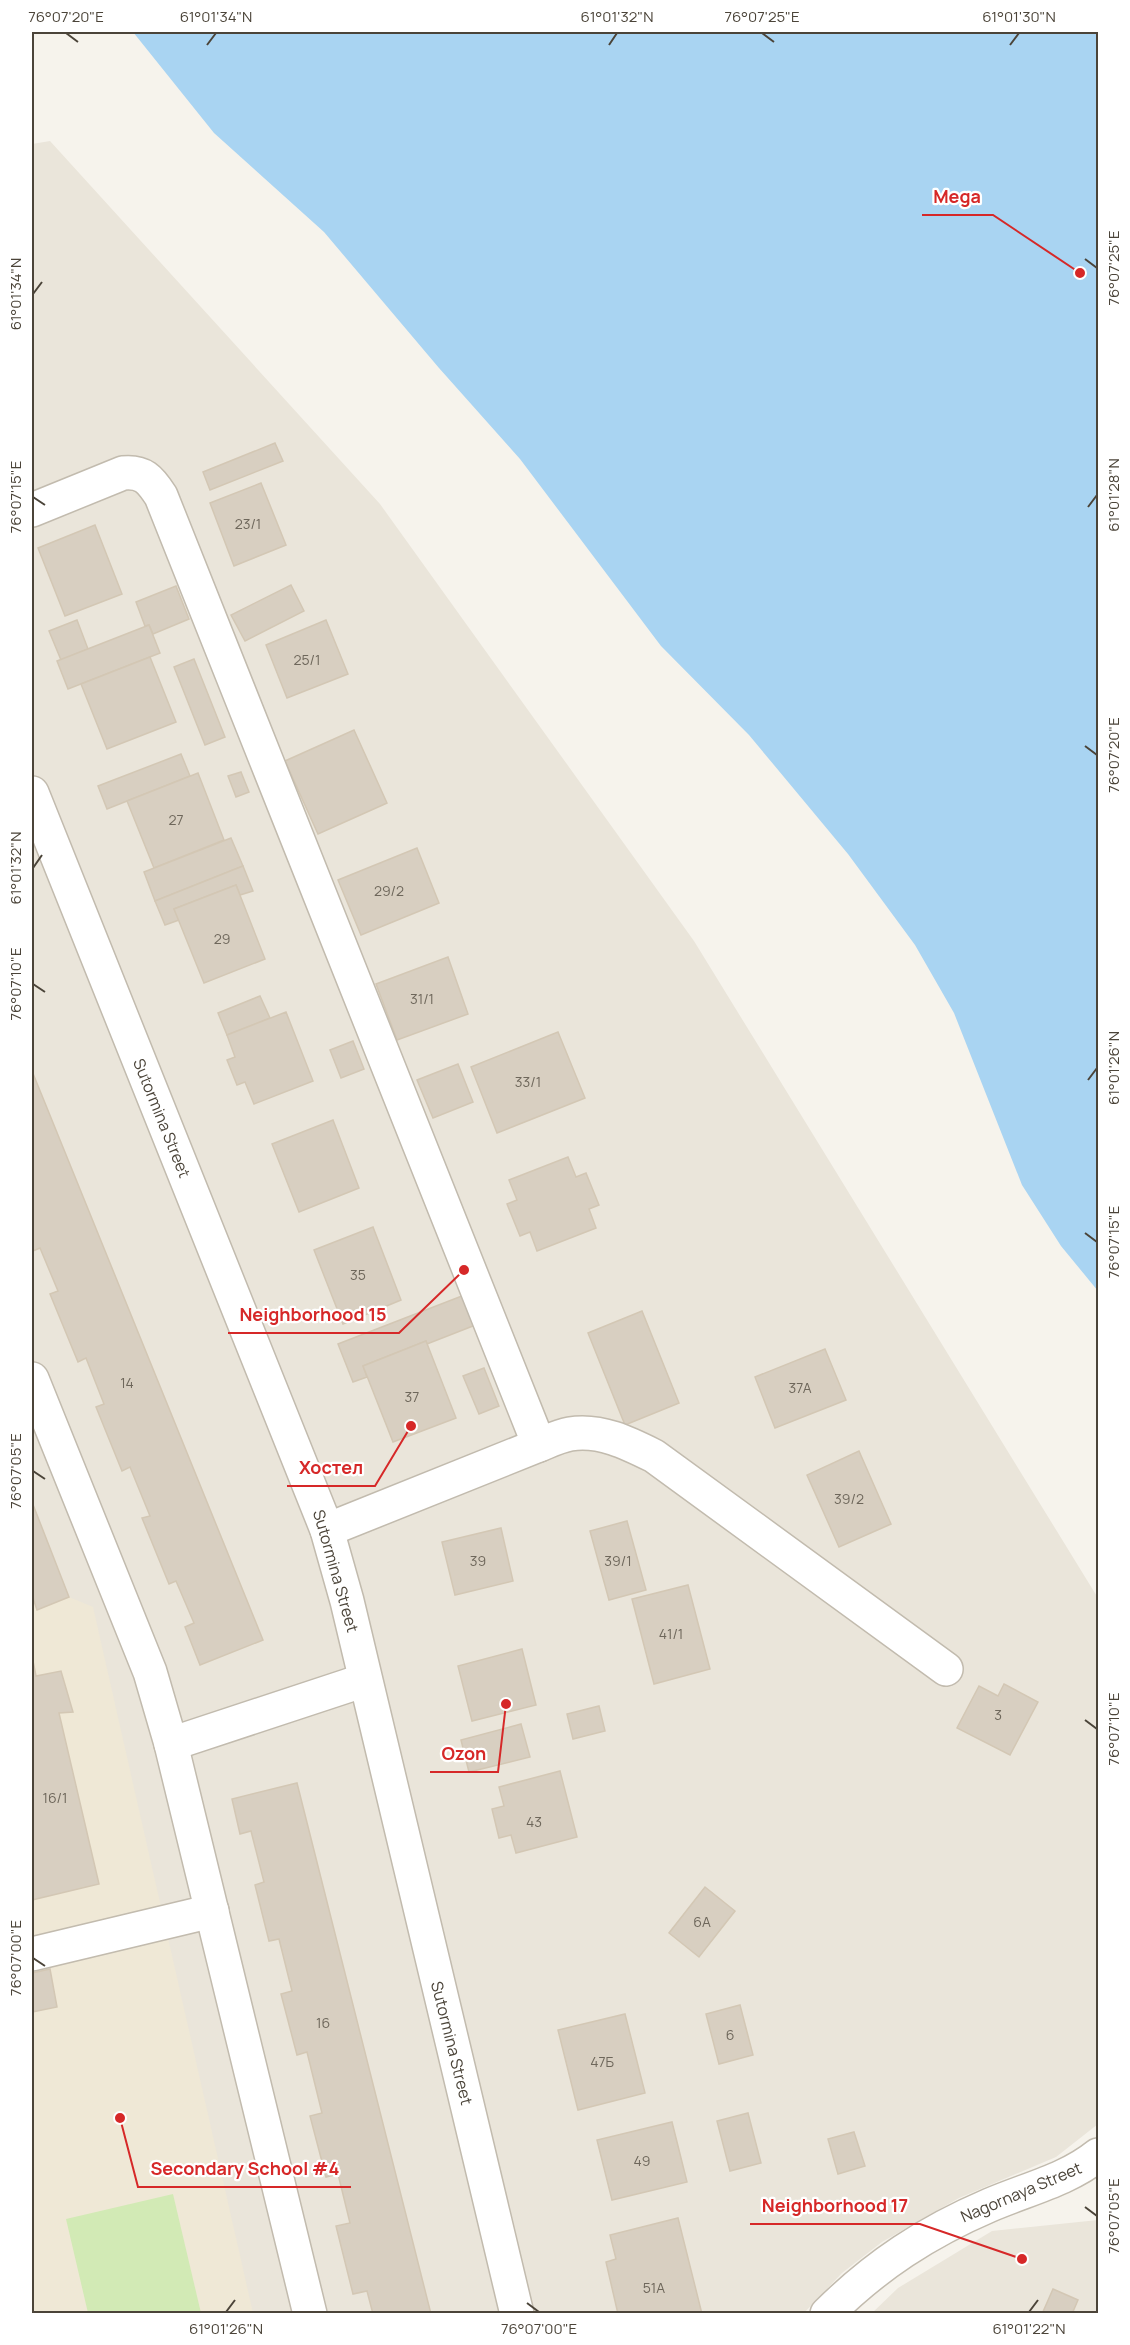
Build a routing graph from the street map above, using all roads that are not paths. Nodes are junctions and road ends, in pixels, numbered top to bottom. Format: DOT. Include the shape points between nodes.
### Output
graph roads {
  1 [pos="32,510"];
  2 [pos="32,793"];
  3 [pos="32,1379"];
  4 [pos="538,1444"];
  5 [pos="327,1530"];
  6 [pos="946,1668"];
  7 [pos="365,1680"];
  8 [pos="171,1744"];
  9 [pos="212,1911"];
  10 [pos="32,1954"];
  11 [pos="1098,2155"];
  12 [pos="310,2313"];
  13 [pos="517,2313"];
  14 [pos="826,2313"];
  1 -- 4 [label="street" via="123,473 137,472 152,482 161,496"];
  2 -- 5 [label="street, Sutormina Street"];
  3 -- 8 [label="street" via="150,1672"];
  4 -- 5 [label="street"];
  4 -- 6 [label="street" via="570,1434 603,1434 654,1456"];
  5 -- 7 [label="street, Sutormina Street"];
  7 -- 8 [label="street"];
  7 -- 13 [label="street, Sutormina Street"];
  8 -- 9 [label="street"];
  9 -- 10 [label="street"];
  9 -- 12 [label="street"];
  11 -- 14 [label="street, Nagornaya Street" via="1061,2178 961,2218 907,2247"];
}
